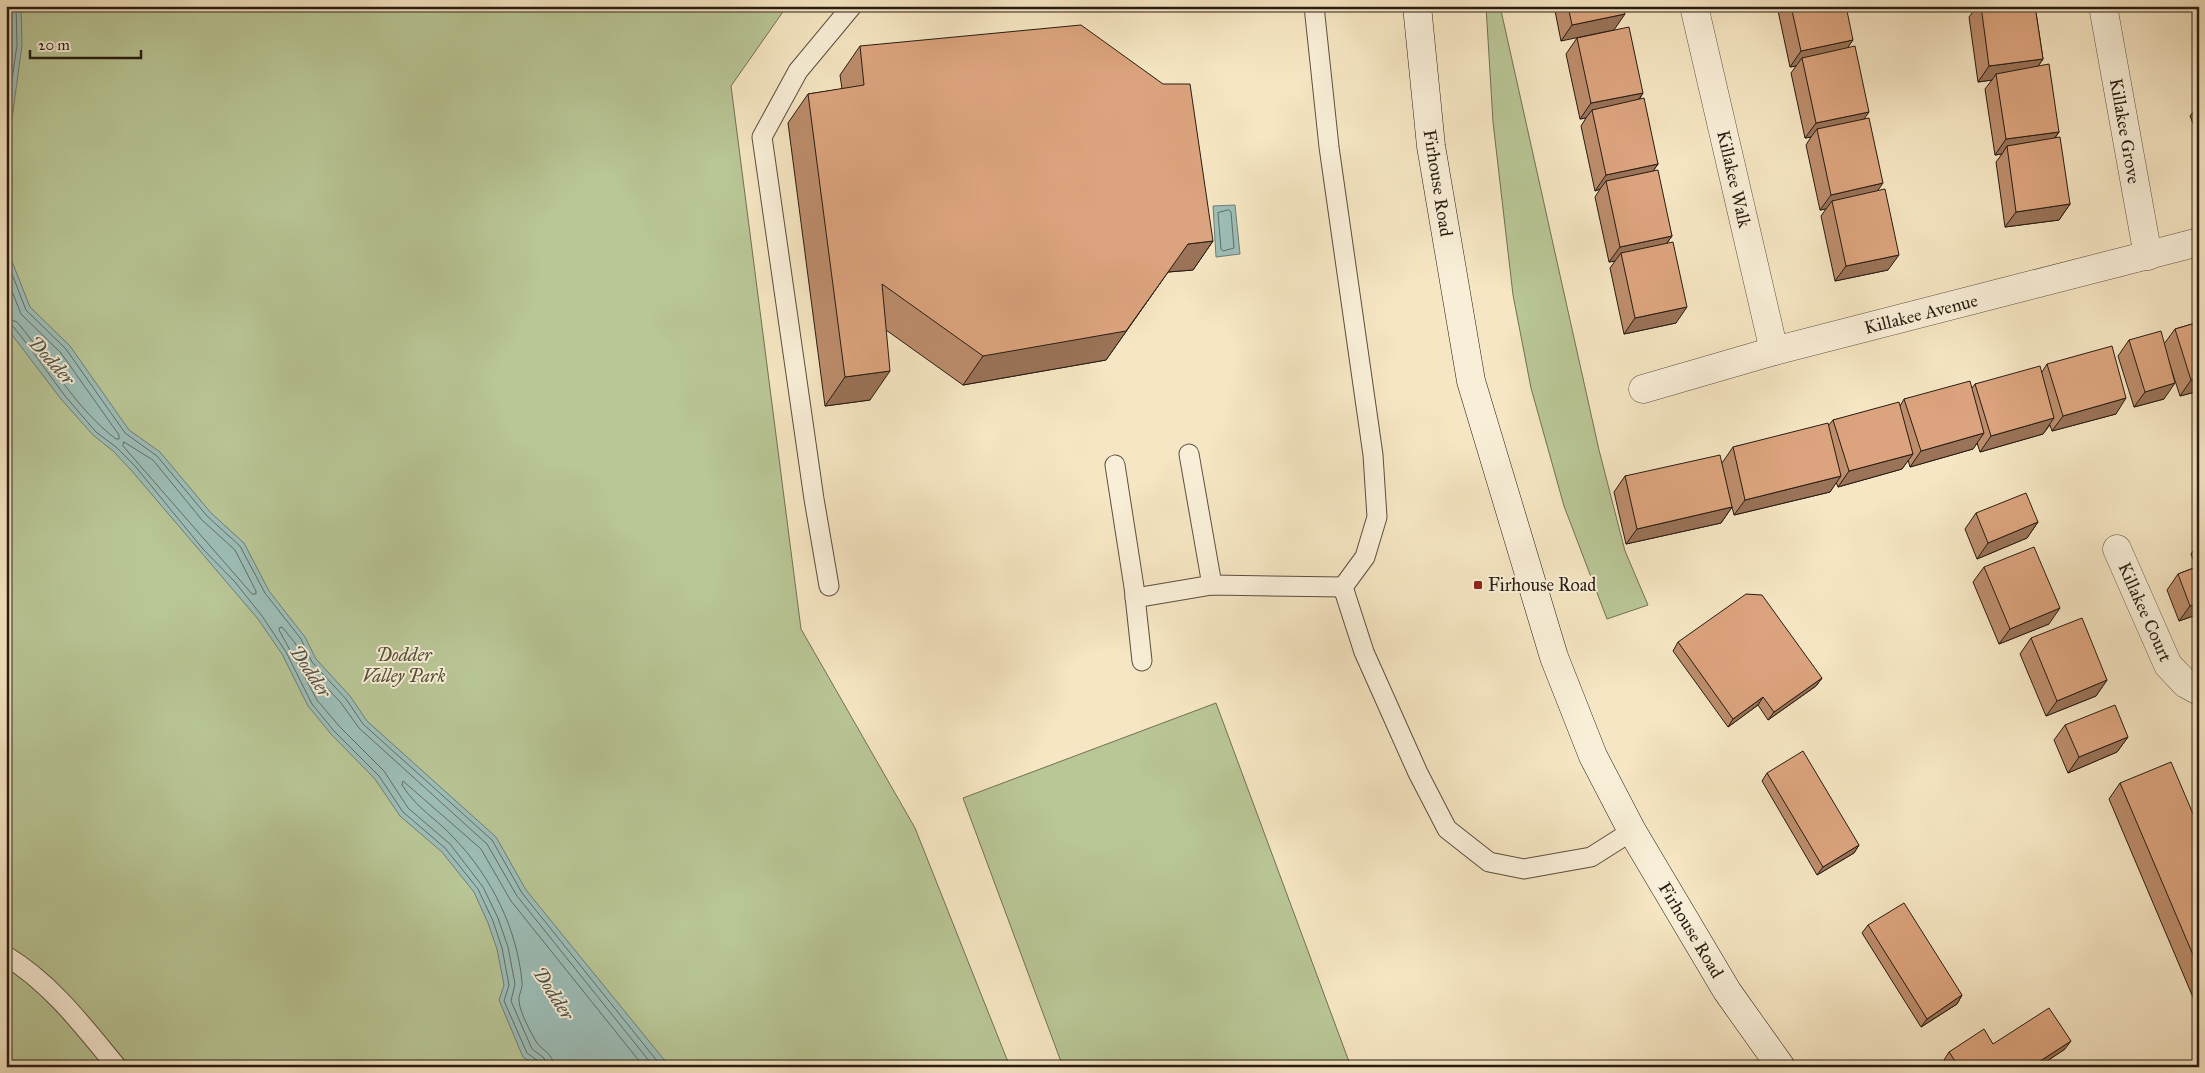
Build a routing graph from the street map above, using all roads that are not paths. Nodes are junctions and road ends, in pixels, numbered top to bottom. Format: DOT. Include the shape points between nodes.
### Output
graph roads {
  1 [pos="852,6"];
  2 [pos="1314,6"];
  3 [pos="1417,6"];
  4 [pos="1694,6"];
  5 [pos="2103,6"];
  6 [pos="2199,242"];
  7 [pos="2148,256"];
  8 [pos="1774,351"];
  9 [pos="1643,389"];
  10 [pos="1189,454"];
  11 [pos="1115,465"];
  12 [pos="2117,549"];
  13 [pos="1212,585"];
  14 [pos="830,586"];
  15 [pos="1343,587"];
  16 [pos="1135,598"];
  17 [pos="1142,661"];
  18 [pos="2199,691"];
  19 [pos="1632,831"];
  20 [pos="6,956"];
  21 [pos="117,1067"];
  22 [pos="1781,1067"];
  1 -- 14 [label="lane" via="798,70 762,137 814,499"];
  2 -- 15 [label="lane" via="1331,156 1373,455 1377,517 1365,557"];
  3 -- 19 [label="street, Firhouse Road" via="1431,146 1471,381 1554,657 1593,756"];
  4 -- 8 [label="street, Killakee Walk"];
  5 -- 7 [label="street, Killakee Grove"];
  6 -- 7 [label="street, Killakee Avenue"];
  7 -- 8 [label="street, Killakee Avenue"];
  8 -- 9 [label="street, Killakee Avenue"];
  10 -- 13 [label="lane"];
  11 -- 16 [label="lane"];
  12 -- 18 [label="street, Killakee Court" via="2168,665 2186,684"];
  13 -- 15 [label="lane"];
  13 -- 16 [label="lane"];
  15 -- 19 [label="lane" via="1364,652 1447,829 1489,862 1524,869 1591,857"];
  16 -- 17 [label="lane"];
  19 -- 22 [label="street, Firhouse Road" via="1727,991"];
  20 -- 21 [label="lane" via="61,1001"];
}
